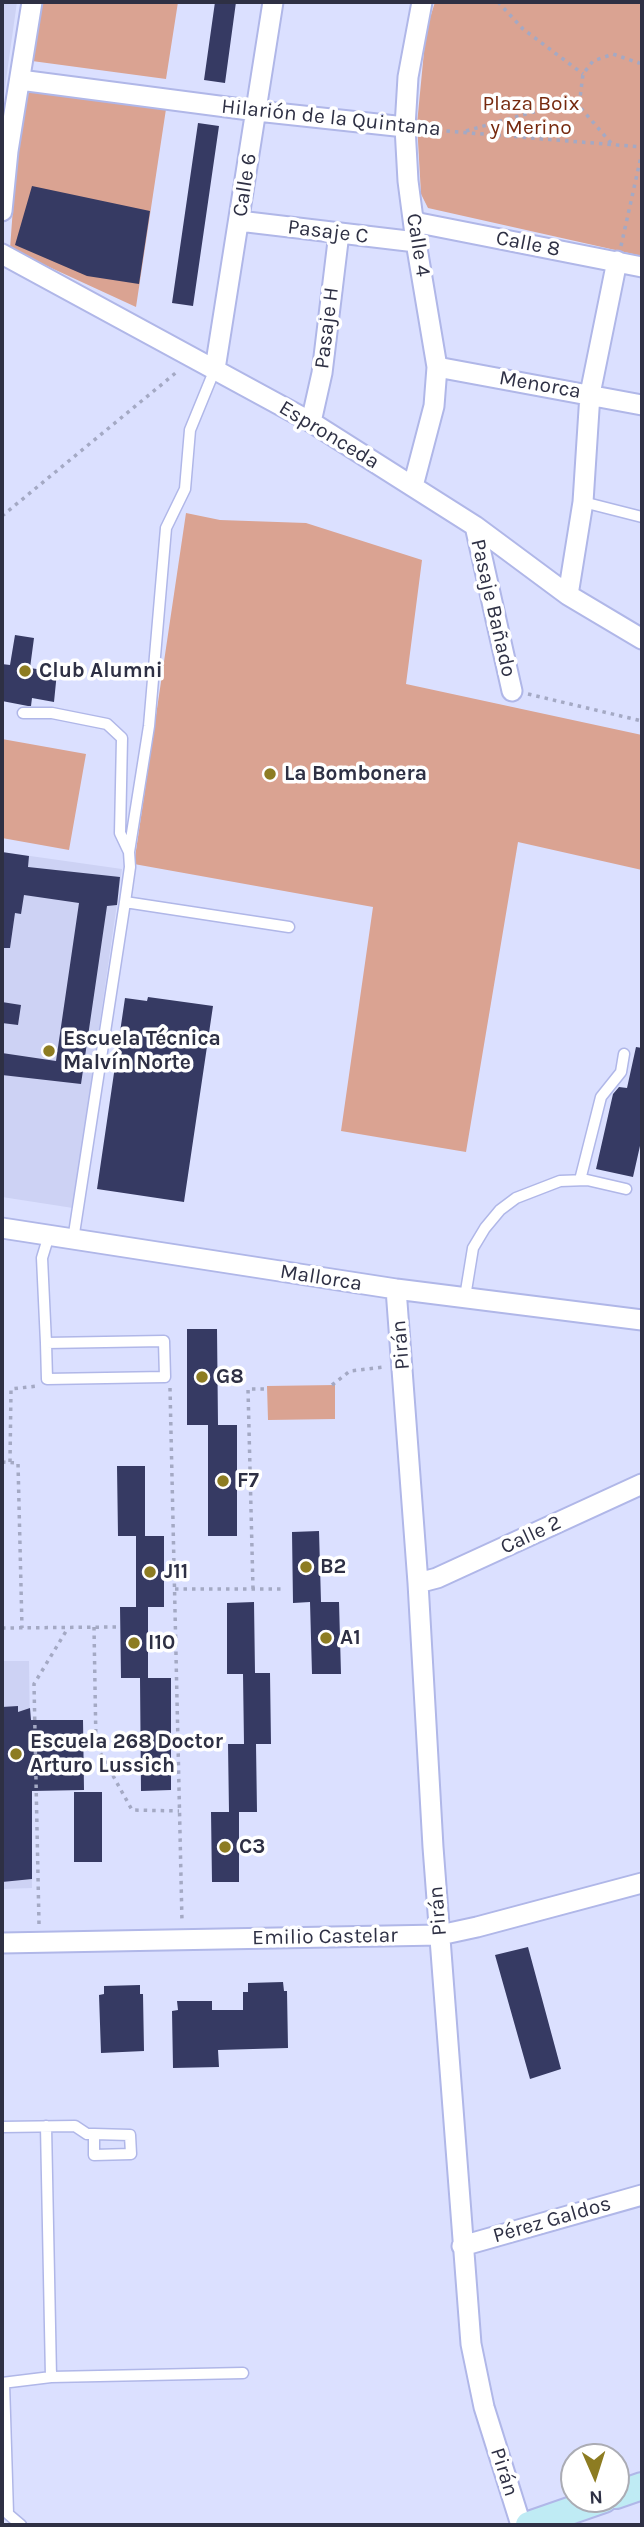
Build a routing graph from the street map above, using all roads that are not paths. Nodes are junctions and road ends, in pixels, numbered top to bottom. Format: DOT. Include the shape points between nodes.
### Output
graph roads {
  1 [pos="32,2"];
  2 [pos="273,2"];
  3 [pos="422,2"];
  4 [pos="20,80"];
  5 [pos="257,111"];
  6 [pos="405,127"];
  7 [pos="2,211"];
  8 [pos="239,222"];
  9 [pos="414,222"];
  10 [pos="339,233"];
  11 [pos="416,242"];
  12 [pos="2,254"];
  13 [pos="617,261"];
  14 [pos="642,267"];
  15 [pos="437,368"];
  16 [pos="215,369"];
  17 [pos="590,394"];
  18 [pos="642,405"];
  19 [pos="312,422"];
  20 [pos="413,485"];
  21 [pos="583,502"];
  22 [pos="642,517"];
  23 [pos="475,526"];
  24 [pos="568,595"];
  25 [pos="642,639"];
  26 [pos="512,691"];
  27 [pos="23,713"];
  28 [pos="129,852"];
  29 [pos="125,902"];
  30 [pos="289,928"];
  31 [pos="624,1054"];
  32 [pos="580,1180"];
  33 [pos="626,1189"];
  34 [pos="2,1228"];
  35 [pos="49,1235"];
  36 [pos="73,1240"];
  37 [pos="396,1289"];
  38 [pos="465,1297"];
  39 [pos="642,1320"];
  40 [pos="46,1343"];
  41 [pos="642,1484"];
  42 [pos="418,1583"];
  43 [pos="642,1883"];
  44 [pos="440,1935"];
  45 [pos="2,1943"];
  46 [pos="46,2126"];
  47 [pos="2,2127"];
  48 [pos="94,2134"];
  49 [pos="642,2195"];
  50 [pos="462,2246"];
  51 [pos="243,2373"];
  52 [pos="51,2377"];
  53 [pos="3,2383"];
  54 [pos="564,2513"];
  55 [pos="21,2525"];
  56 [pos="522,2525"];
  57 [pos="529,2525"];
  1 -- 4 [label="street"];
  2 -- 5 [label="street, Calle 6"];
  3 -- 6 [label="street, Calle 4" via="408,77"];
  4 -- 5 [label="street, Hilarión de la Quintana"];
  4 -- 7 [label="street"];
  5 -- 6 [label="street, Hilarión de la Quintana"];
  5 -- 8 [label="street, Calle 6"];
  6 -- 9 [label="street, Calle 4"];
  8 -- 10 [label="street, Pasaje C"];
  8 -- 16 [label="street, Calle 6"];
  9 -- 11 [label="street, Calle 4"];
  9 -- 13 [label="street, Calle 8"];
  10 -- 11 [label="street, Pasaje C"];
  10 -- 19 [label="street, Pasaje H"];
  11 -- 15 [label="street, Calle 4"];
  12 -- 16 [label="street, Espronceda"];
  13 -- 14 [label="street, Calle 8"];
  13 -- 17 [label="street"];
  15 -- 17 [label="street, Menorca"];
  15 -- 20 [label="street, Calle 4" via="434,406"];
  16 -- 19 [label="street, Espronceda"];
  16 -- 28 [label="lane" via="190,429 185,489 166,528 149,726"];
  17 -- 18 [label="street, Menorca"];
  17 -- 21 [label="street"];
  19 -- 20 [label="street, Espronceda"];
  20 -- 23 [label="street, Espronceda"];
  21 -- 22 [label="lane"];
  21 -- 24 [label="street"];
  23 -- 24 [label="street, Espronceda"];
  23 -- 26 [label="street, Pasaje Bañado"];
  24 -- 25 [label="street, Espronceda"];
  27 -- 28 [label="lane" via="52,713 107,724 122,738 120,833"];
  28 -- 29 [label="lane"];
  29 -- 30 [label="lane"];
  29 -- 36 [label="lane"];
  31 -- 32 [label="lane" via="621,1072 601,1097"];
  32 -- 33 [label="lane"];
  32 -- 38 [label="lane" via="540,1187 500,1210 473,1248"];
  34 -- 35 [label="street, Mallorca"];
  35 -- 36 [label="street, Mallorca"];
  35 -- 40 [label="lane" via="42,1258"];
  36 -- 37 [label="street, Mallorca"];
  37 -- 38 [label="street, Mallorca"];
  37 -- 42 [label="street, Pirán"];
  38 -- 39 [label="street, Mallorca"];
  40 -- 40 [label="lane" via="47,1378 165,1377 164,1341"];
  41 -- 42 [label="street, Calle 2"];
  42 -- 44 [label="street, Pirán"];
  43 -- 44 [label="street, Emilio Castelar"];
  44 -- 45 [label="street, Emilio Castelar"];
  44 -- 50 [label="street, Pirán"];
  46 -- 47 [label="lane"];
  46 -- 48 [label="lane" via="75,2126"];
  46 -- 52 [label="lane"];
  49 -- 50 [label="street, Pérez Galdos"];
  50 -- 56 [label="street, Pirán" via="471,2344 484,2407"];
  51 -- 52 [label="lane"];
  52 -- 53 [label="lane"];
  53 -- 55 [label="lane" via="8,2514"];
  54 -- 57 [label="main road"];
}
